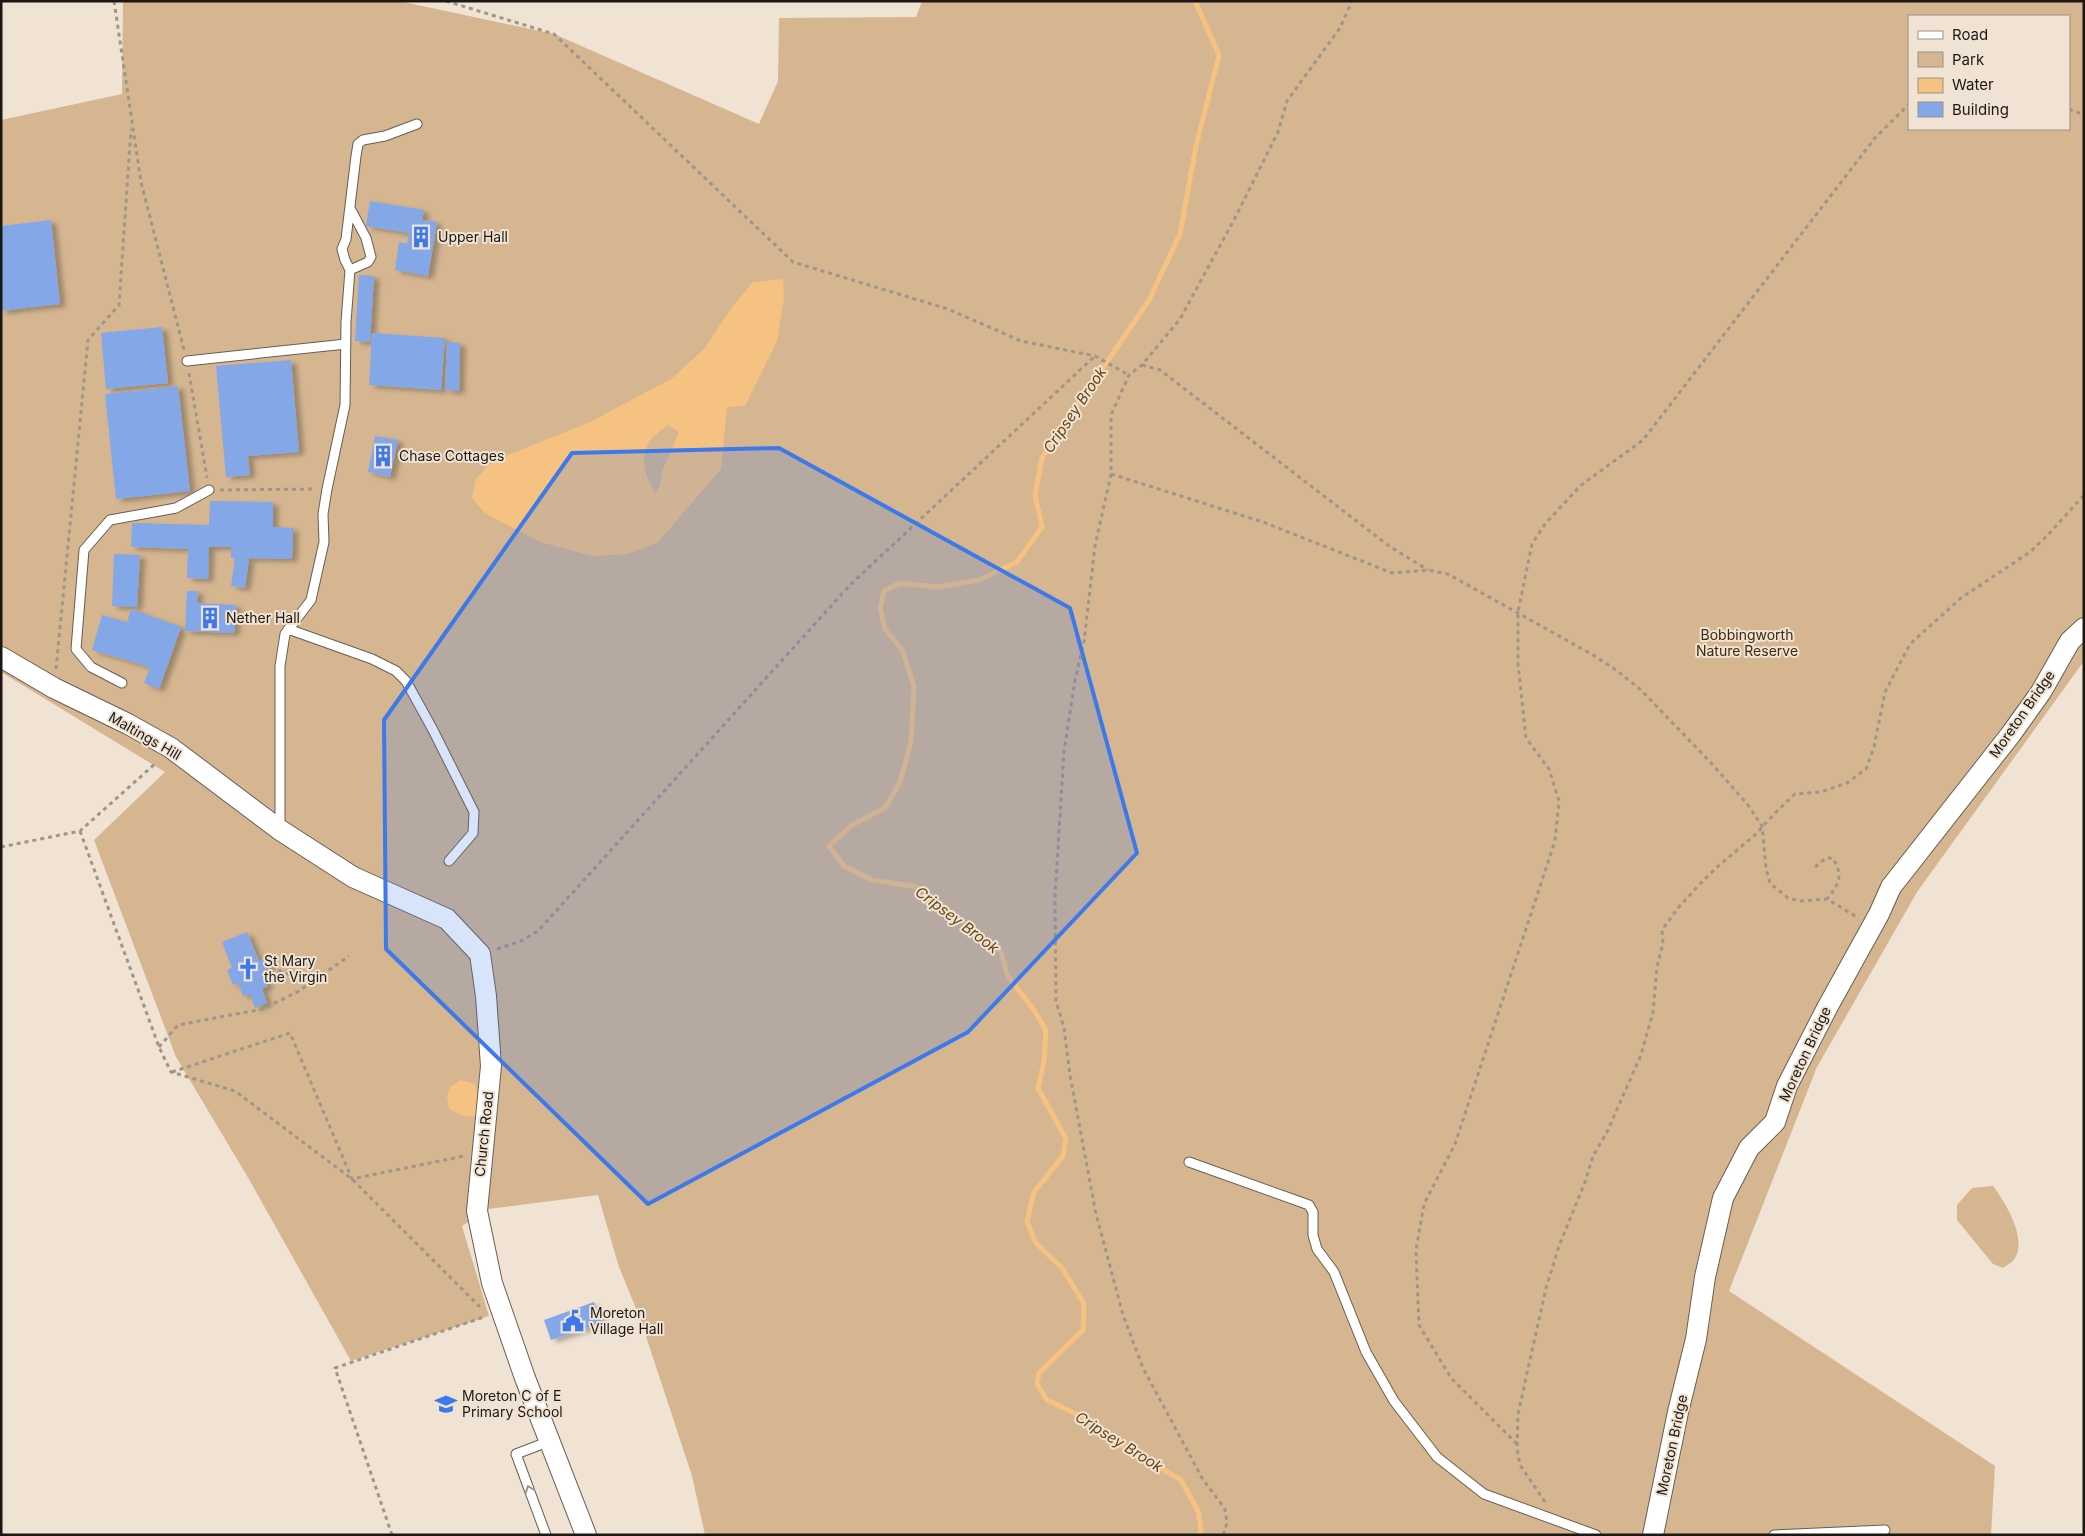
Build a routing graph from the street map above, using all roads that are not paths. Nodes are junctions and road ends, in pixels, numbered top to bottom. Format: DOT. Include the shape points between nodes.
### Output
graph roads {
  1 [pos="417,124"];
  2 [pos="350,208"];
  3 [pos="350,270"];
  4 [pos="346,344"];
  5 [pos="187,362"];
  6 [pos="209,490"];
  7 [pos="2084,628"];
  8 [pos="288,629"];
  9 [pos="1,657"];
  10 [pos="122,683"];
  11 [pos="280,830"];
  12 [pos="449,861"];
  13 [pos="1189,1162"];
  14 [pos="550,1441"];
  15 [pos="1885,1530"];
  16 [pos="582,1533"];
  17 [pos="546,1535"];
  18 [pos="1596,1535"];
  19 [pos="1653,1535"];
  20 [pos="1774,1535"];
  1 -- 2 [label="lane" via="358,144"];
  2 -- 3 [label="lane" via="342,249"];
  2 -- 3 [label="lane" via="366,238 371,257 368,262"];
  3 -- 4 [label="lane"];
  4 -- 5 [label="lane"];
  4 -- 8 [label="lane" via="345,405 322,514 324,542 311,600"];
  6 -- 10 [label="lane" via="176,508 110,520 84,550 76,650 91,667"];
  7 -- 19 [label="street, Moreton Bridge" via="2070,641 2041,692 2011,734 1891,887 1787,1086 1775,1122 1749,1148 1723,1198"];
  8 -- 11 [label="lane" via="284,634 280,666"];
  8 -- 12 [label="lane" via="372,659 396,671 406,681 474,812 473,832"];
  9 -- 11 [label="street, Maltings Hill" via="171,748"];
  11 -- 14 [label="street, Church Road" via="353,877 447,919 480,954 491,1066 477,1211 492,1283 524,1378"];
  13 -- 18 [label="lane" via="1309,1205 1313,1212 1313,1236 1317,1249 1334,1272 1366,1352 1394,1401 1437,1457 1484,1494"];
  14 -- 16 [label="street, Church Road"];
  17 -- 14 [label="lane, one-way" via="516,1454"];
  15 -- 20 [label="lane"];
}
